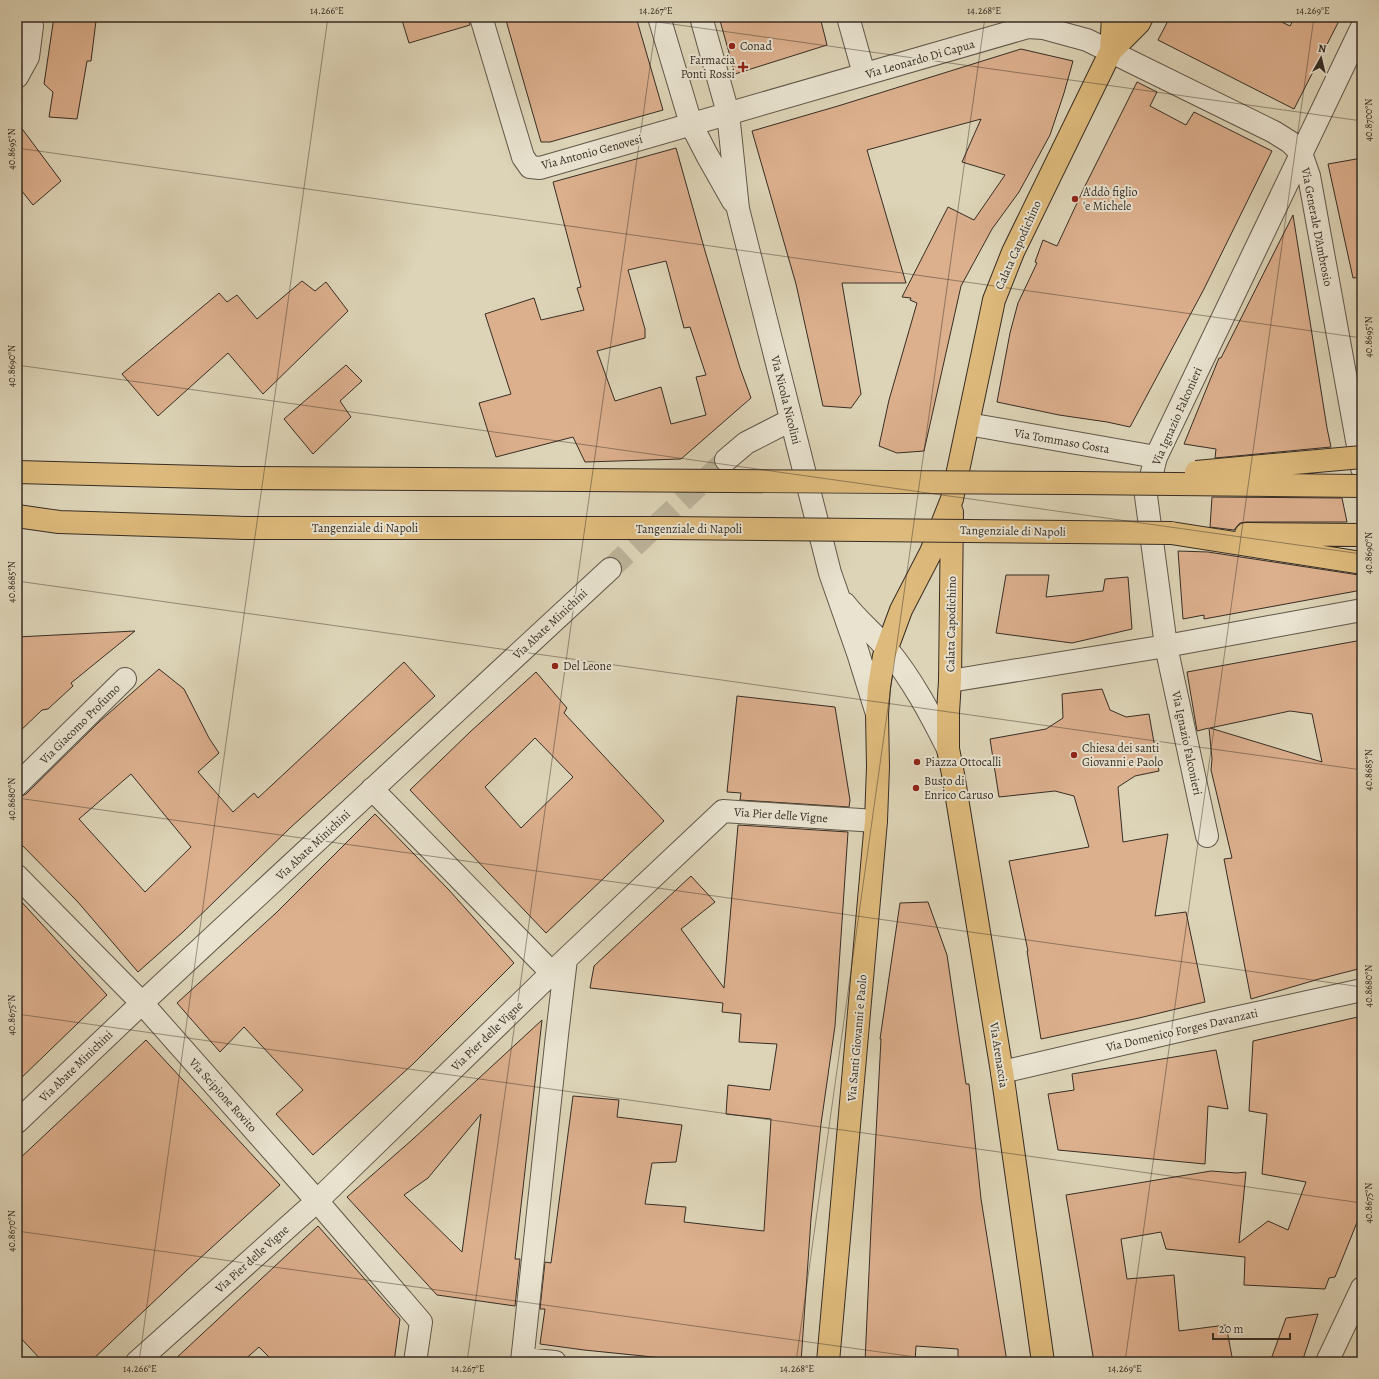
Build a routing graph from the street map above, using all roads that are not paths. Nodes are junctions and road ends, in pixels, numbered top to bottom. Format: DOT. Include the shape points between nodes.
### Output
graph roads {
  1 [pos="29,17"];
  2 [pos="481,17"];
  3 [pos="659,17"];
  4 [pos="701,17"];
  5 [pos="848,17"];
  6 [pos="1113,17"];
  7 [pos="1142,17"];
  8 [pos="1027,22"];
  9 [pos="1362,27"];
  10 [pos="1111,51"];
  11 [pos="864,74"];
  12 [pos="17,77"];
  13 [pos="728,113"];
  14 [pos="691,124"];
  15 [pos="1301,153"];
  16 [pos="738,209"];
  17 [pos="791,420"];
  18 [pos="968,424"];
  19 [pos="1156,457"];
  20 [pos="1362,457"];
  21 [pos="726,460"];
  22 [pos="1362,468"];
  23 [pos="17,472"];
  24 [pos="1076,482"];
  25 [pos="1362,486"];
  26 [pos="952,499"];
  27 [pos="17,516"];
  28 [pos="1171,533"];
  29 [pos="1362,535"];
  30 [pos="1362,563"];
  31 [pos="610,569"];
  32 [pos="836,590"];
  33 [pos="1362,610"];
  34 [pos="1166,646"];
  35 [pos="887,648"];
  36 [pos="125,679"];
  37 [pos="950,681"];
  38 [pos="877,714"];
  39 [pos="948,749"];
  40 [pos="17,785"];
  41 [pos="372,789"];
  42 [pos="876,821"];
  43 [pos="1207,836"];
  44 [pos="17,876"];
  45 [pos="559,966"];
  46 [pos="1362,990"];
  47 [pos="142,1003"];
  48 [pos="1002,1072"];
  49 [pos="17,1122"];
  50 [pos="317,1201"];
  51 [pos="1362,1288"];
  52 [pos="523,1360"];
  53 [pos="137,1362"];
  54 [pos="416,1362"];
  55 [pos="555,1362"];
  56 [pos="828,1362"];
  57 [pos="1043,1362"];
  58 [pos="1327,1362"];
  1 -- 12 [label="street" via="32,26 28,57"];
  2 -- 14 [label="street, Via Antonio Genovesi" via="523,157 530,167 540,168"];
  3 -- 14 [label="street, Via Nicola Nicolini"];
  4 -- 13 [label="street, Via Nicola Nicolini"];
  5 -- 11 [label="street"];
  6 -- 10 [label="main road, Calata Capodichino"];
  7 -- 10 [label="main road, Calata Capodichino" via="1139,24"];
  8 -- 10 [label="street, Via Leonardo Di Capua" via="1087,40"];
  8 -- 11 [label="street, Via Leonardo Di Capua"];
  9 -- 15 [label="street, Via Ignazio Falconieri"];
  10 -- 15 [label="street, Via Generale D'Ambrosio" via="1274,132"];
  10 -- 18 [label="main road, Calata Capodichino" via="1013,252 994,300"];
  11 -- 13 [label="street, Via Leonardo Di Capua"];
  13 -- 14 [label="street, Via Antonio Genovesi"];
  13 -- 16 [label="street, Via Nicola Nicolini"];
  14 -- 16 [label="street, Via Nicola Nicolini"];
  15 -- 19 [label="street, Via Ignazio Falconieri"];
  15 -- 22 [label="street, Via Generale D'Ambrosio" via="1308,176"];
  16 -- 17 [label="street, Via Nicola Nicolini"];
  17 -- 21 [label="street" via="746,443"];
  17 -- 32 [label="street, Via Nicola Nicolini"];
  18 -- 19 [label="street, Via Tommaso Costa"];
  18 -- 26 [label="main road, Calata Capodichino"];
  19 -- 34 [label="street, Via Ignazio Falconieri" via="1146,496"];
  20 -- 24 [label="main road, bridge"];
  23 -- 24 [label="main road, bridge" via="240,478"];
  24 -- 25 [label="main road, bridge"];
  26 -- 35 [label="main road, Calata Capodichino" via="931,552 901,610"];
  26 -- 37 [label="main road, Calata Capodichino"];
  27 -- 28 [label="main road, Tangenziale di Napoli, bridge" via="59,522 245,528 668,528"];
  28 -- 29 [label="main road, Tangenziale di Napoli"];
  28 -- 30 [label="main road"];
  31 -- 41 [label="street, Via Abate Minichini"];
  32 -- 35 [label="street, Via Nicola Nicolini" via="846,606"];
  32 -- 38 [label="street, Via Nicola Nicolini"];
  33 -- 34 [label="street"];
  34 -- 37 [label="street"];
  34 -- 43 [label="street, Via Ignazio Falconieri"];
  35 -- 38 [label="main road, Calata Capodichino" via="878,687"];
  35 -- 39 [label="street, Via Nicola Nicolini" via="915,689"];
  36 -- 40 [label="street, Via Giacomo Profumo"];
  37 -- 39 [label="main road, Calata Capodichino"];
  38 -- 42 [label="main road, Via Santi Giovanni e Paolo"];
  39 -- 48 [label="main road, Via Arenaccia"];
  41 -- 45 [label="street"];
  41 -- 47 [label="street, Via Abate Minichini"];
  42 -- 45 [label="street, Via Pier delle Vigne" via="723,811"];
  42 -- 56 [label="main road, Via Santi Giovanni e Paolo"];
  44 -- 47 [label="street, Via Scipione Rovito"];
  45 -- 50 [label="street, Via Pier delle Vigne"];
  45 -- 52 [label="street" via="556,1035"];
  46 -- 48 [label="street, Via Domenico Forges Davanzati"];
  47 -- 49 [label="street, Via Abate Minichini"];
  47 -- 50 [label="street, Via Scipione Rovito"];
  48 -- 57 [label="main road, Via Arenaccia"];
  50 -- 53 [label="street, Via Pier delle Vigne"];
  50 -- 54 [label="street, Via Scipione Rovito" via="421,1322"];
  51 -- 58 [label="street"];
  52 -- 55 [label="street"];
}
